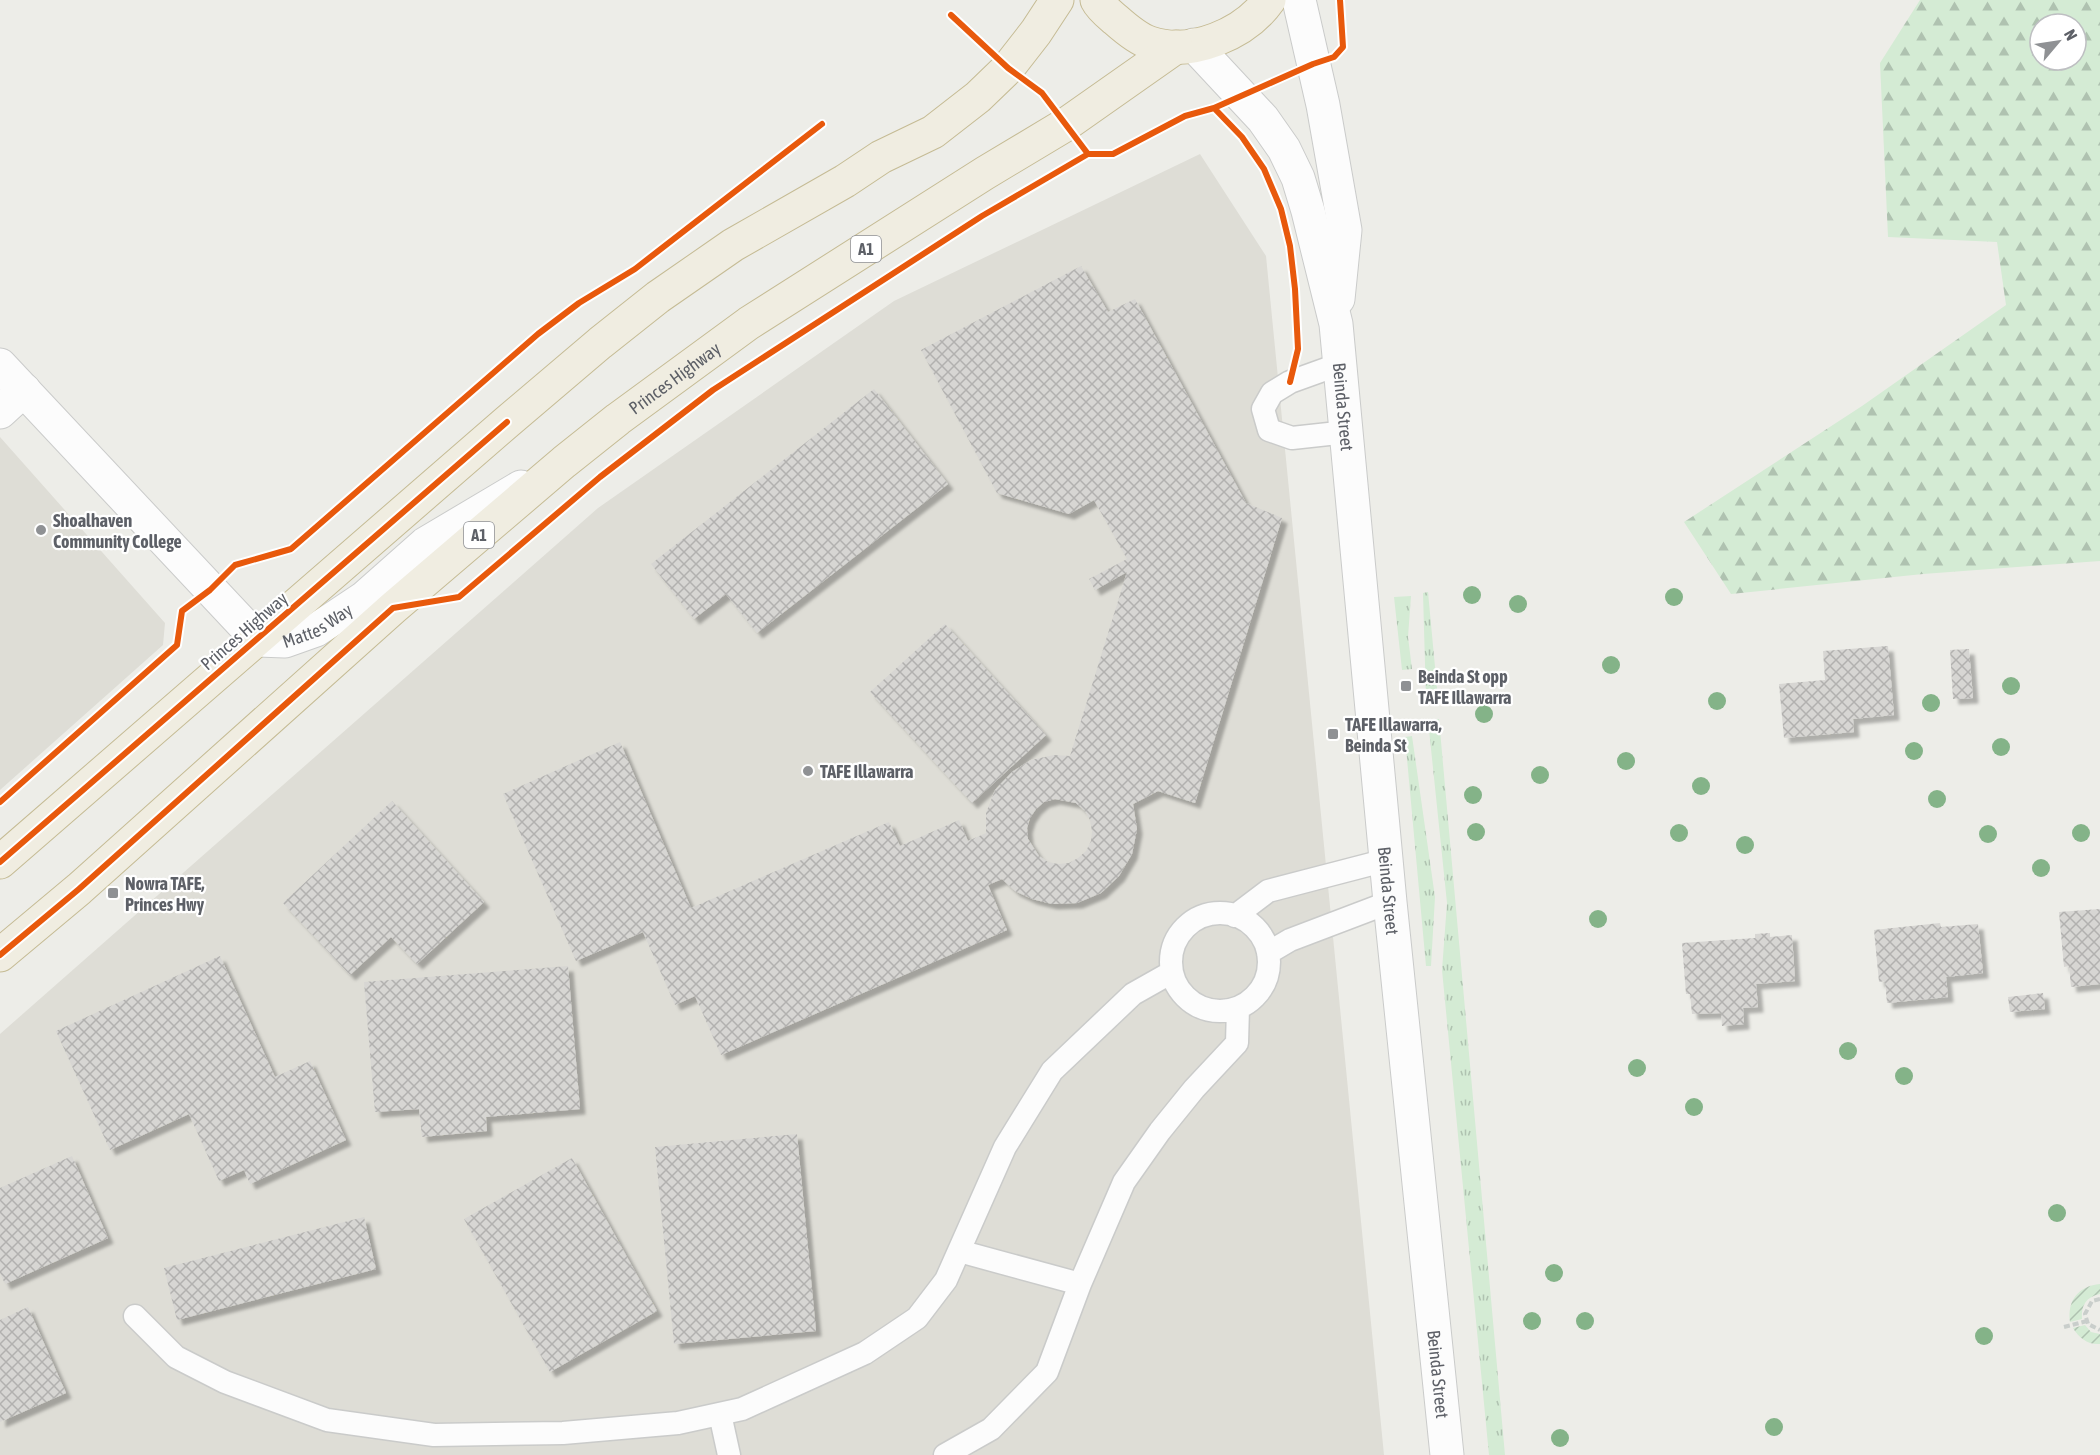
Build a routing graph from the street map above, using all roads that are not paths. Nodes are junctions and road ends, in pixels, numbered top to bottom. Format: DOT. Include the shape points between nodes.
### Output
graph roads {
  1 [pos="1057,0"];
  2 [pos="1096,0"];
  3 [pos="1269,0"];
  4 [pos="1299,0"];
  5 [pos="1185,46"];
  6 [pos="1336,324"];
  7 [pos="1340,364"];
  8 [pos="0,365"];
  9 [pos="24,390"];
  10 [pos="0,412"];
  11 [pos="1347,432"];
  12 [pos="564,462"];
  13 [pos="258,640"];
  14 [pos="1387,860"];
  15 [pos="0,862"];
  16 [pos="1390,902"];
  17 [pos="1235,916"];
  18 [pos="1268,953"];
  19 [pos="0,955"];
  20 [pos="1173,972"];
  21 [pos="1238,1008"];
  22 [pos="959,1251"];
  23 [pos="1080,1284"];
  24 [pos="135,1316"];
  25 [pos="720,1414"];
  26 [pos="729,1455"];
  27 [pos="945,1455"];
  28 [pos="1447,1455"];
  1 -- 13 [label="highway, Princes Highway" via="1008,68 978,97 933,132 881,157 733,245 658,297 507,422"];
  2 -- 5 [label="highway" via="1125,28 1150,43"];
  3 -- 5 [label="highway, A1" via="1254,18 1223,37"];
  4 -- 6 [label="street, Beinda Street" via="1345,230"];
  5 -- 6 [label="street, Beinda Street" via="1263,119 1284,149 1308,211"];
  5 -- 12 [label="highway, Princes Highway / A1" via="748,323"];
  6 -- 7 [label="street, Beinda Street"];
  7 -- 11 [label="street, Beinda Street"];
  7 -- 11 [label="lane" via="1290,382 1272,393 1263,409 1269,430 1292,438"];
  8 -- 9 [label="street, Mattes Way"];
  9 -- 10 [label="street"];
  9 -- 13 [label="street, Mattes Way"];
  11 -- 14 [label="street, Beinda Street"];
  12 -- 13 [label="street, Mattes Way" via="425,544 363,598 316,630 285,641"];
  12 -- 19 [label="highway, Princes Highway / A1"];
  13 -- 15 [label="highway, Princes Highway"];
  14 -- 16 [label="street, Beinda Street"];
  14 -- 17 [label="lane" via="1268,891"];
  16 -- 18 [label="lane" via="1290,939"];
  16 -- 28 [label="street, Beinda Street"];
  17 -- 18 [label="lane" via="1257,930"];
  17 -- 20 [label="lane" via="1219,913 1187,926 1172,955"];
  18 -- 21 [label="lane" via="1263,986"];
  20 -- 21 [label="lane" via="1190,1001 1221,1012"];
  20 -- 22 [label="lane" via="1133,994 1052,1071 1005,1147"];
  21 -- 23 [label="lane" via="1237,1043 1174,1114 1124,1182"];
  22 -- 23 [label="lane"];
  22 -- 25 [label="lane" via="946,1280 917,1318 865,1353 742,1409"];
  23 -- 27 [label="lane" via="1047,1372 991,1429"];
  24 -- 25 [label="lane" via="176,1356 225,1382 327,1420 446,1435 563,1432 678,1423"];
  25 -- 26 [label="lane"];
}
